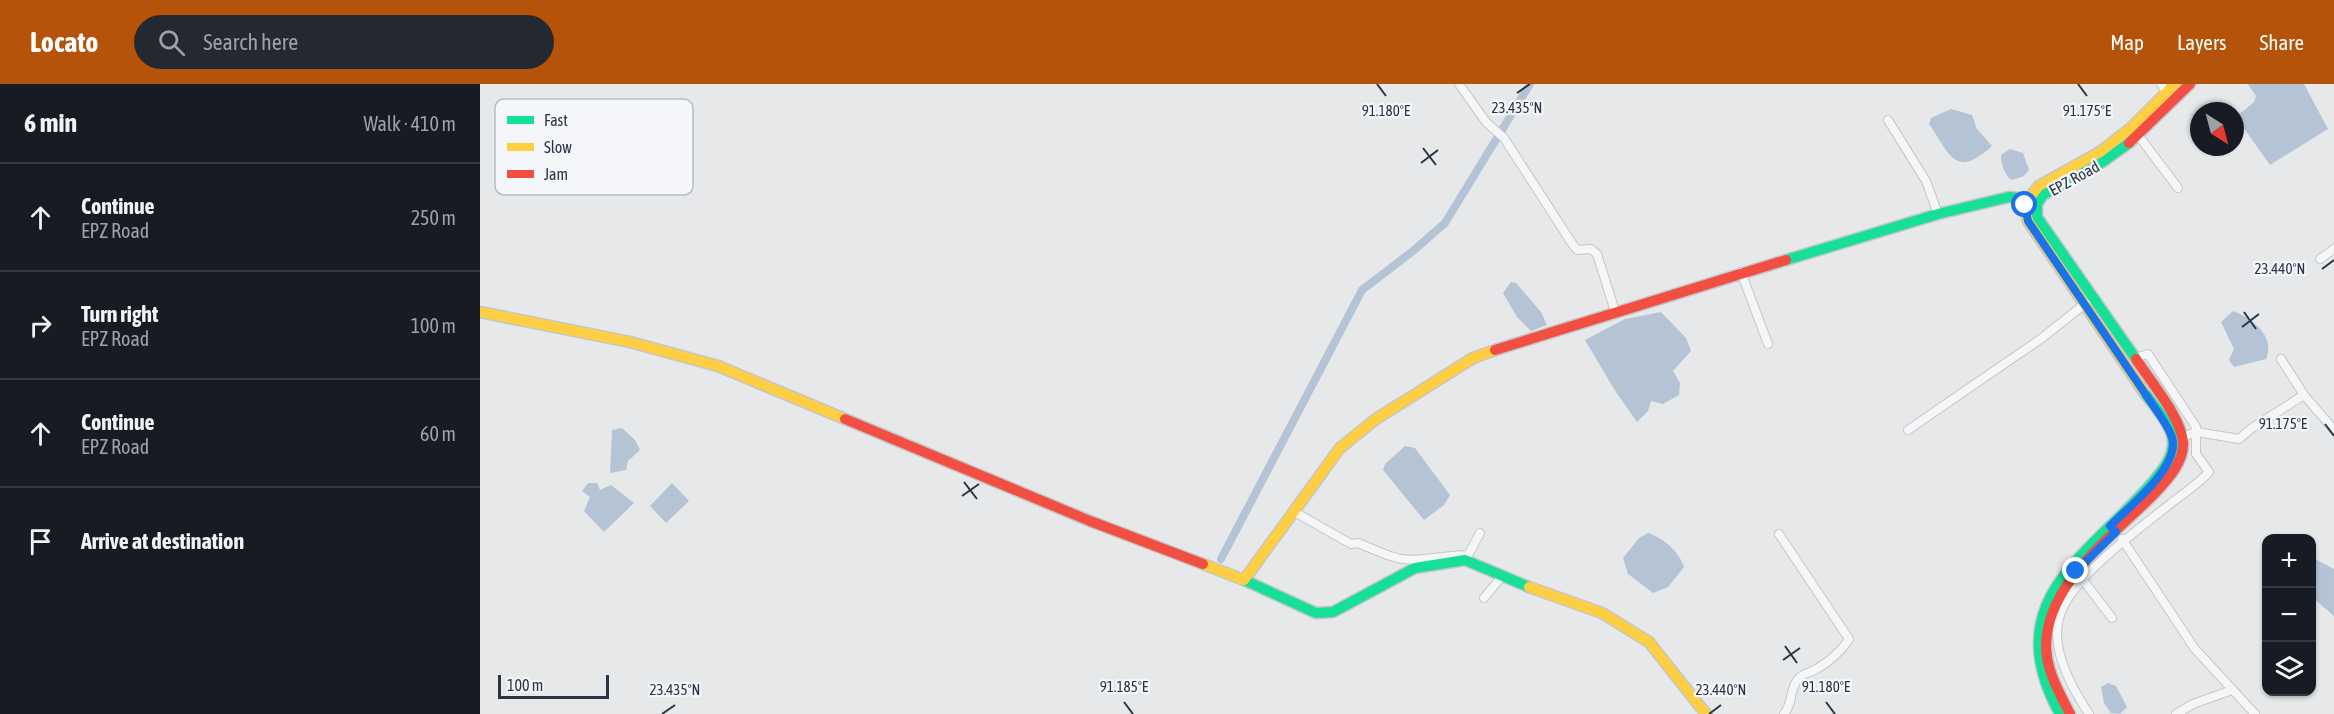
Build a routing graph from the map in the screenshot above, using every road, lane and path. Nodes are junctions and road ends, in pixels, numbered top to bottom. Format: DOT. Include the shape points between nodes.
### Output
graph roads {
  1 [pos="1459,84"];
  2 [pos="2184,85"];
  3 [pos="2163,88"];
  4 [pos="1888,120"];
  5 [pos="2135,131"];
  6 [pos="2178,188"];
  7 [pos="2034,199"];
  8 [pos="1938,214"];
  9 [pos="2334,249"];
  10 [pos="2320,260"];
  11 [pos="1741,272"];
  12 [pos="2086,303"];
  13 [pos="1615,311"];
  14 [pos="480,312"];
  15 [pos="2113,334"];
  16 [pos="1768,344"];
  17 [pos="2135,358"];
  18 [pos="2281,359"];
  19 [pos="2304,395"];
  20 [pos="1908,430"];
  21 [pos="2334,430"];
  22 [pos="2197,432"];
  23 [pos="2178,439"];
  24 [pos="1293,511"];
  25 [pos="1480,533"];
  26 [pos="2116,533"];
  27 [pos="1779,534"];
  28 [pos="1466,558"];
  29 [pos="1503,575"];
  30 [pos="1244,580"];
  31 [pos="2083,580"];
  32 [pos="1484,598"];
  33 [pos="2112,618"];
  34 [pos="2232,690"];
  35 [pos="1706,714"];
  36 [pos="1784,714"];
  37 [pos="2060,714"];
  38 [pos="2070,714"];
  39 [pos="2088,714"];
  40 [pos="2176,714"];
  41 [pos="2255,714"];
  1 -- 13 [label="street" via="1485,122 1504,138 1577,250 1591,249 1597,255"];
  2 -- 3 [label="main road, EPZ Road"];
  2 -- 5 [label="main road, EPZ Road"];
  3 -- 5 [label="main road, EPZ Road"];
  4 -- 8 [label="street" via="1926,182"];
  5 -- 6 [label="street"];
  5 -- 7 [label="main road, EPZ Road" via="2039,186"];
  7 -- 8 [label="main road" via="2010,197"];
  7 -- 12 [label="main road, EPZ Road" via="2025,205 2028,221"];
  7 -- 15 [label="main road, EPZ Road" via="2037,217"];
  8 -- 11 [label="main road"];
  9 -- 10 [label="street"];
  11 -- 13 [label="main road"];
  11 -- 16 [label="street"];
  12 -- 15 [label="main road, EPZ Road"];
  12 -- 20 [label="street"];
  13 -- 24 [label="main road" via="1473,358 1445,375 1376,419 1340,448"];
  14 -- 30 [label="main road" via="630,342 718,366 1090,521"];
  15 -- 17 [label="main road, EPZ Road"];
  15 -- 23 [label="main road, EPZ Road"];
  17 -- 22 [label="street" via="2148,354"];
  17 -- 23 [label="main road, EPZ Road" via="2176,423"];
  18 -- 19 [label="street"];
  19 -- 21 [label="street"];
  19 -- 22 [label="street" via="2239,439"];
  22 -- 23 [label="street"];
  22 -- 26 [label="street" via="2196,454 2209,473"];
  23 -- 26 [label="main road" via="2163,469"];
  24 -- 28 [label="street" via="1351,544 1358,543 1395,558"];
  24 -- 30 [label="main road"];
  25 -- 28 [label="street"];
  26 -- 31 [label="street"];
  26 -- 34 [label="street" via="2195,649"];
  26 -- 37 [label="main road" via="2055,584 2040,614 2042,665"];
  26 -- 38 [label="main road" via="2064,586 2049,622 2049,664"];
  27 -- 36 [label="street" via="1849,639 1818,669 1796,681"];
  28 -- 29 [label="main road"];
  28 -- 30 [label="main road" via="1415,568 1333,612 1316,612"];
  29 -- 32 [label="street"];
  29 -- 35 [label="main road" via="1602,613 1649,642"];
  31 -- 33 [label="street"];
  31 -- 39 [label="street" via="2060,614 2058,641 2062,659"];
  34 -- 40 [label="street"];
  34 -- 41 [label="street"];
}
